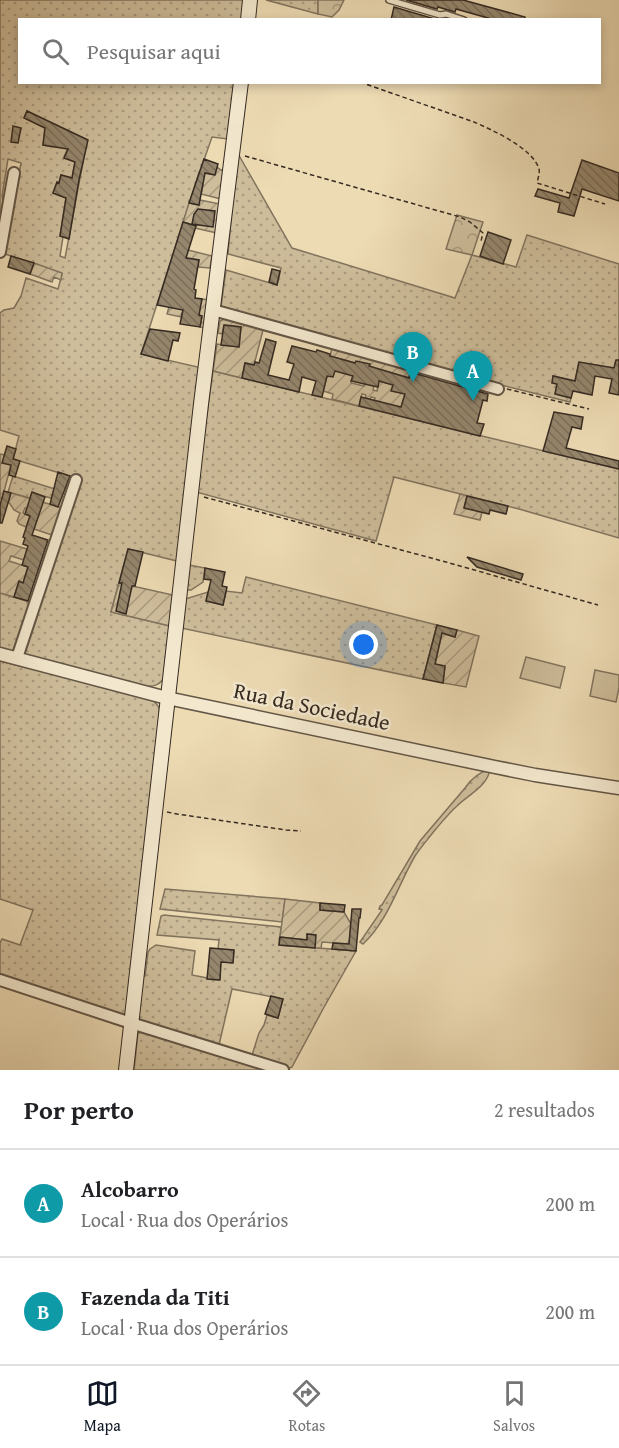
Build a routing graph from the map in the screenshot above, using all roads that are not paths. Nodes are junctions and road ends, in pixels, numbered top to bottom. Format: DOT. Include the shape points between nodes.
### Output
graph roads {
  1 [pos="250,0"];
  2 [pos="388,0"];
  3 [pos="248,18"];
  4 [pos="458,18"];
  5 [pos="240,84"];
  6 [pos="14,173"];
  7 [pos="0,252"];
  8 [pos="213,310"];
  9 [pos="498,389"];
  10 [pos="76,480"];
  11 [pos="0,654"];
  12 [pos="17,658"];
  13 [pos="167,698"];
  14 [pos="619,788"];
  15 [pos="0,980"];
  16 [pos="132,1023"];
  17 [pos="126,1070"];
  18 [pos="283,1070"];
  1 -- 3 [label="main road"];
  2 -- 4 [label="lane"];
  5 -- 8 [label="main road"];
  6 -- 7 [label="street"];
  8 -- 9 [label="street"];
  8 -- 13 [label="main road"];
  10 -- 12 [label="street"];
  11 -- 12 [label="street, Rua da Sociedade"];
  12 -- 13 [label="street, Rua da Sociedade"];
  13 -- 14 [label="street, Rua da Sociedade" via="515,771"];
  13 -- 16 [label="main road"];
  15 -- 16 [label="street"];
  16 -- 17 [label="main road"];
  16 -- 18 [label="street"];
}
